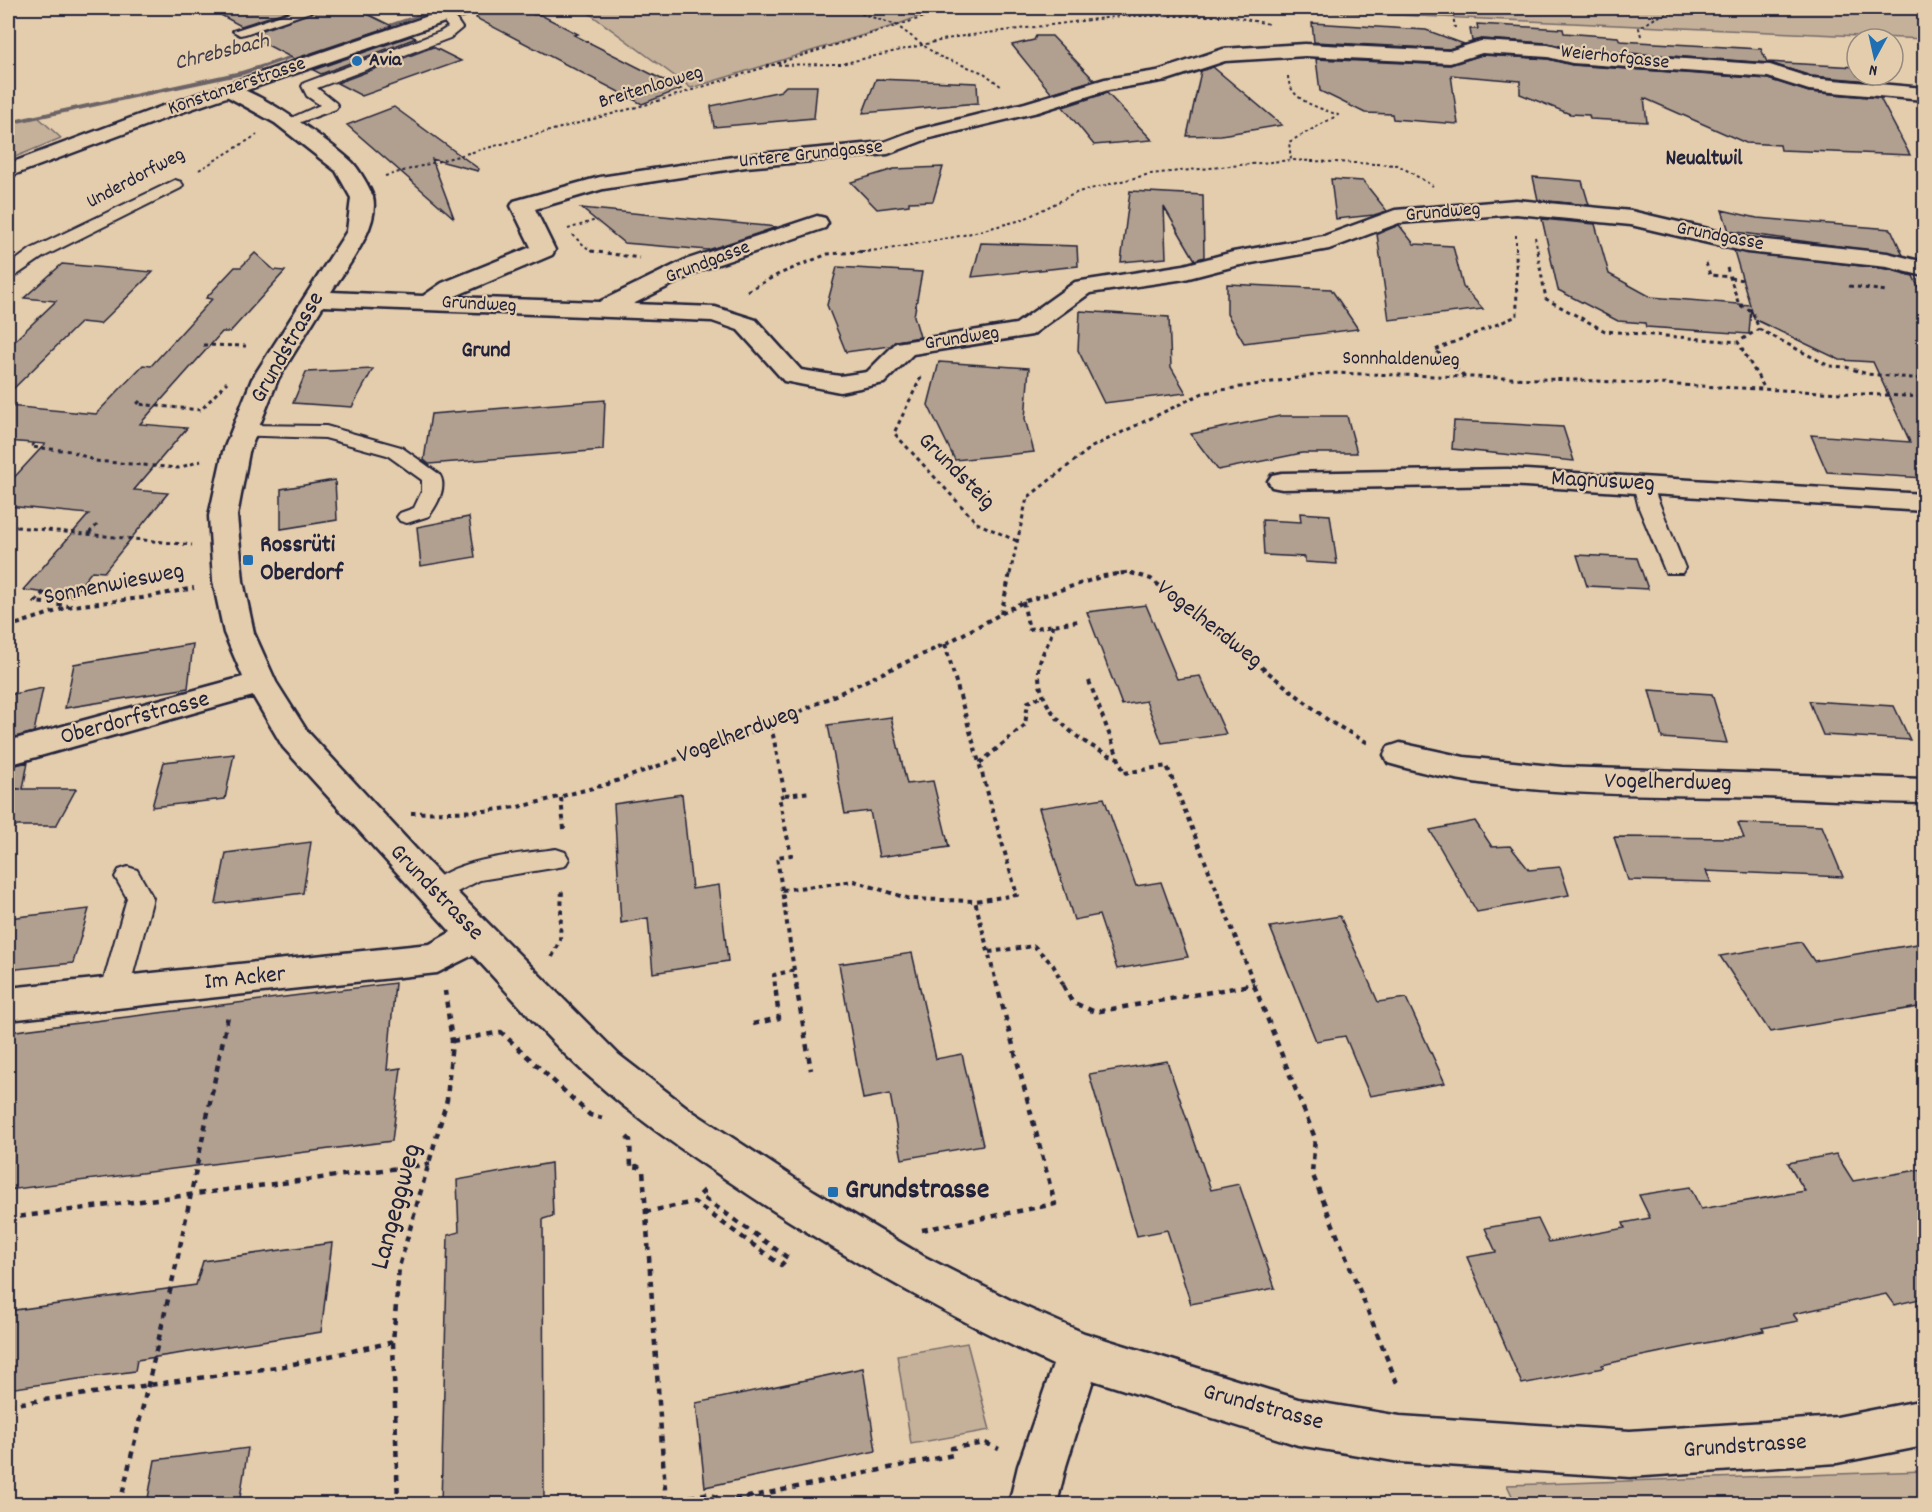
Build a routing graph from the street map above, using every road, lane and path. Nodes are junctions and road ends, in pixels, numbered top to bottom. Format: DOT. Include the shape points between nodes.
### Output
graph roads {
  1 [pos="315,8"];
  2 [pos="468,8"];
  3 [pos="844,8"];
  4 [pos="953,8"];
  5 [pos="1688,8"];
  6 [pos="446,15"];
  7 [pos="896,25"];
  8 [pos="1270,28"];
  9 [pos="240,31"];
  10 [pos="923,44"];
  11 [pos="1297,50"];
  12 [pos="1648,63"];
  13 [pos="766,65"];
  14 [pos="230,90"];
  15 [pos="1924,94"];
  16 [pos="1014,112"];
  17 [pos="285,121"];
  18 [pos="1291,160"];
  19 [pos="8,171"];
  20 [pos="355,184"];
  21 [pos="175,185"];
  22 [pos="1516,207"];
  23 [pos="1473,210"];
  24 [pos="596,220"];
  25 [pos="817,223"];
  26 [pos="1534,235"];
  27 [pos="641,258"];
  28 [pos="1734,263"];
  29 [pos="1708,269"];
  30 [pos="1924,269"];
  31 [pos="8,273"];
  32 [pos="1730,278"];
  33 [pos="1743,280"];
  34 [pos="1844,284"];
  35 [pos="747,291"];
  36 [pos="1887,291"];
  37 [pos="316,299"];
  38 [pos="428,303"];
  39 [pos="603,309"];
  40 [pos="1759,329"];
  41 [pos="1738,342"];
  42 [pos="248,343"];
  43 [pos="255,343"];
  44 [pos="203,345"];
  45 [pos="905,348"];
  46 [pos="247,352"];
  47 [pos="1465,377"];
  48 [pos="1924,379"];
  49 [pos="229,380"];
  50 [pos="1765,389"];
  51 [pos="1924,398"];
  52 [pos="140,401"];
  53 [pos="242,431"];
  54 [pos="34,443"];
  55 [pos="125,457"];
  56 [pos="202,460"];
  57 [pos="119,463"];
  58 [pos="1282,481"];
  59 [pos="1644,484"];
  60 [pos="1924,503"];
  61 [pos="407,517"];
  62 [pos="97,525"];
  63 [pos="8,526"];
  64 [pos="88,534"];
  65 [pos="1017,542"];
  66 [pos="226,549"];
  67 [pos="1674,568"];
  68 [pos="228,581"];
  69 [pos="44,592"];
  70 [pos="1023,602"];
  71 [pos="72,606"];
  72 [pos="1001,614"];
  73 [pos="1078,621"];
  74 [pos="1053,625"];
  75 [pos="8,627"];
  76 [pos="945,644"];
  77 [pos="1089,681"];
  78 [pos="261,683"];
  79 [pos="1043,696"];
  80 [pos="771,725"];
  81 [pos="8,753"];
  82 [pos="1400,755"];
  83 [pos="1119,758"];
  84 [pos="980,763"];
  85 [pos="1924,791"];
  86 [pos="811,792"];
  87 [pos="786,795"];
  88 [pos="370,822"];
  89 [pos="556,858"];
  90 [pos="128,877"];
  91 [pos="782,890"];
  92 [pos="436,893"];
  93 [pos="975,901"];
  94 [pos="477,935"];
  95 [pos="989,952"];
  96 [pos="437,958"];
  97 [pos="794,970"];
  98 [pos="235,980"];
  99 [pos="1254,984"];
  100 [pos="114,993"];
  101 [pos="8,1004"];
  102 [pos="753,1024"];
  103 [pos="452,1041"];
  104 [pos="811,1070"];
  105 [pos="606,1122"];
  106 [pos="622,1134"];
  107 [pos="733,1161"];
  108 [pos="430,1164"];
  109 [pos="193,1193"];
  110 [pos="645,1212"];
  111 [pos="8,1218"];
  112 [pos="922,1230"];
  113 [pos="393,1342"];
  114 [pos="1079,1354"];
  115 [pos="151,1384"];
  116 [pos="1399,1388"];
  117 [pos="8,1405"];
  118 [pos="1924,1423"];
  119 [pos="999,1449"];
  120 [pos="666,1503"];
  121 [pos="120,1504"];
  122 [pos="398,1504"];
  123 [pos="1033,1504"];
  1 -- 9 [label="lane"];
  2 -- 6 [label="street, Konstanzerstrasse"];
  3 -- 7 [label="path"];
  4 -- 7 [label="path, Breitenlooweg"];
  5 -- 12 [label="path" via="1648,21 1640,28"];
  6 -- 14 [label="street, Konstanzerstrasse"];
  6 -- 17 [label="lane" via="454,28 445,35 309,86 312,93 331,106"];
  7 -- 10 [label="path"];
  7 -- 13 [label="path, Breitenlooweg"];
  8 -- 10 [label="path" via="1271,24 1230,16 1121,16"];
  10 -- 13 [label="path" via="841,64"];
  10 -- 16 [label="path" via="938,56 984,73 1002,86"];
  11 -- 12 [label="street, Weierhofgasse" via="1450,57 1481,47"];
  11 -- 16 [label="street, Untere Grundgasse" via="1223,56 1160,76 1105,85"];
  11 -- 18 [label="path" via="1287,81 1294,95 1338,115 1289,142"];
  12 -- 15 [label="street, Weierhofgasse" via="1770,71 1809,84"];
  13 -- 20 [label="path, Breitenlooweg" via="700,88"];
  14 -- 17 [label="street, Grundstrasse"];
  14 -- 19 [label="street, Konstanzerstrasse"];
  16 -- 38 [label="street, Untere Grundgasse" via="923,134 888,148 746,161 612,182 522,206 544,250 450,288"];
  17 -- 20 [label="street, Grundstrasse" via="345,167"];
  17 -- 21 [label="path, Underdorfweg"];
  18 -- 23 [label="path" via="1398,165"];
  18 -- 35 [label="path" via="1150,174 1078,192 1022,220 960,236 883,250 828,254"];
  20 -- 37 [label="street, Grundstrasse" via="362,198 358,231"];
  21 -- 31 [label="lane, Underdorfweg" via="37,254"];
  22 -- 23 [label="street, Grundweg"];
  22 -- 30 [label="street, Grundgasse" via="1631,218 1747,245 1887,260"];
  22 -- 47 [label="path" via="1517,316 1435,350"];
  23 -- 45 [label="street, Grundweg" via="1395,217 1329,242 1185,272 1083,287 1023,330"];
  24 -- 27 [label="path" via="566,229 593,253"];
  25 -- 39 [label="street, Grundgasse" via="693,265"];
  26 -- 41 [label="path" via="1546,299 1605,331"];
  28 -- 32 [label="path" via="1726,267"];
  29 -- 32 [label="path" via="1710,275"];
  32 -- 33 [label="path"];
  32 -- 40 [label="path" via="1739,305 1752,311"];
  34 -- 36 [label="path"];
  37 -- 38 [label="street, Grundweg"];
  37 -- 53 [label="street, Grundstrasse" via="265,379"];
  38 -- 39 [label="street, Grundweg"];
  39 -- 45 [label="street, Grundweg" via="728,316 747,325 793,376 840,384 874,378"];
  40 -- 41 [label="path"];
  40 -- 48 [label="path" via="1829,366"];
  41 -- 50 [label="path"];
  42 -- 44 [label="path" via="244,348"];
  43 -- 46 [label="path"];
  45 -- 65 [label="path, Grundsteig" via="922,376 894,433 977,523"];
  47 -- 50 [label="path, Sonnhaldenweg"];
  47 -- 65 [label="path, Sonnhaldenweg" via="1329,374 1203,393 1092,447 1027,498"];
  49 -- 52 [label="path" via="201,410 137,404"];
  50 -- 51 [label="path, Sonnhaldenweg"];
  53 -- 61 [label="lane" via="326,432 394,451 432,478 432,491 422,512"];
  53 -- 66 [label="street, Grundstrasse" via="223,516"];
  54 -- 57 [label="path" via="32,447 71,451 95,461"];
  55 -- 57 [label="path"];
  56 -- 57 [label="path" via="178,468"];
  58 -- 59 [label="street, Magnusweg" via="1508,477"];
  59 -- 60 [label="street, Magnusweg"];
  59 -- 67 [label="lane" via="1649,508"];
  62 -- 64 [label="path"];
  63 -- 64 [label="path"];
  64 -- 66 [label="path"];
  65 -- 72 [label="path, Sonnhaldenweg"];
  66 -- 68 [label="street, Grundstrasse"];
  68 -- 71 [label="path, Sonnenwiesweg" via="142,598"];
  68 -- 78 [label="street, Grundstrasse" via="239,633"];
  69 -- 71 [label="path" via="35,602"];
  70 -- 72 [label="path, Vogelherdweg"];
  70 -- 74 [label="path" via="1029,629"];
  70 -- 82 [label="path, Vogelherdweg" via="1104,576 1140,574 1329,722 1359,740"];
  71 -- 75 [label="path, Sonnenwiesweg"];
  72 -- 76 [label="path, Vogelherdweg"];
  73 -- 74 [label="path"];
  74 -- 79 [label="path" via="1054,635 1039,669 1038,684"];
  76 -- 80 [label="path, Vogelherdweg"];
  76 -- 84 [label="path"];
  77 -- 83 [label="path"];
  78 -- 81 [label="street, Oberdorfstrasse"];
  78 -- 88 [label="street, Grundstrasse" via="296,739"];
  79 -- 83 [label="path" via="1087,745"];
  79 -- 84 [label="path" via="1028,702 1025,725"];
  80 -- 87 [label="path"];
  80 -- 88 [label="path, Vogelherdweg" via="561,798 485,811 396,814"];
  82 -- 85 [label="street, Vogelherdweg" via="1443,767 1585,781"];
  83 -- 99 [label="path" via="1124,773 1167,766"];
  84 -- 93 [label="path" via="1017,895"];
  86 -- 87 [label="path"];
  87 -- 91 [label="path" via="779,797 791,855 777,857"];
  88 -- 92 [label="street, Grundstrasse"];
  89 -- 92 [label="lane" via="474,871"];
  90 -- 100 [label="lane" via="140,898"];
  91 -- 93 [label="path" via="854,881 910,899"];
  91 -- 97 [label="path"];
  92 -- 94 [label="street, Grundstrasse"];
  93 -- 95 [label="path"];
  94 -- 96 [label="street, Im Acker"];
  94 -- 107 [label="street, Grundstrasse" via="605,1067"];
  95 -- 99 [label="path" via="1034,946 1053,965 1072,1002 1095,1012"];
  95 -- 112 [label="path" via="1055,1204"];
  96 -- 98 [label="street, Im Acker"];
  96 -- 103 [label="path, Langeggweg"];
  97 -- 102 [label="path" via="774,975 778,1018"];
  97 -- 104 [label="path"];
  98 -- 100 [label="street, Im Acker"];
  98 -- 109 [label="path"];
  99 -- 116 [label="path" via="1315,1138 1312,1173"];
  100 -- 101 [label="street, Im Acker"];
  103 -- 105 [label="path" via="501,1032 590,1115"];
  103 -- 108 [label="path, Langeggweg" via="447,1100"];
  106 -- 110 [label="path" via="630,1140 631,1168 637,1166 642,1170"];
  107 -- 110 [label="path" via="700,1195 788,1258 781,1265 694,1202"];
  107 -- 114 [label="street, Grundstrasse" via="908,1270"];
  108 -- 109 [label="path"];
  108 -- 113 [label="path, Langeggweg" via="399,1267"];
  109 -- 111 [label="path"];
  109 -- 115 [label="path"];
  110 -- 120 [label="path"];
  113 -- 115 [label="path" via="284,1366"];
  113 -- 122 [label="path, Langeggweg"];
  114 -- 118 [label="street, Grundstrasse" via="1298,1422 1400,1438 1630,1455 1837,1440"];
  114 -- 123 [label="street"];
  115 -- 117 [label="path"];
  115 -- 121 [label="path"];
  119 -- 120 [label="path" via="985,1443 952,1448 953,1455 724,1503 709,1493"];
}
